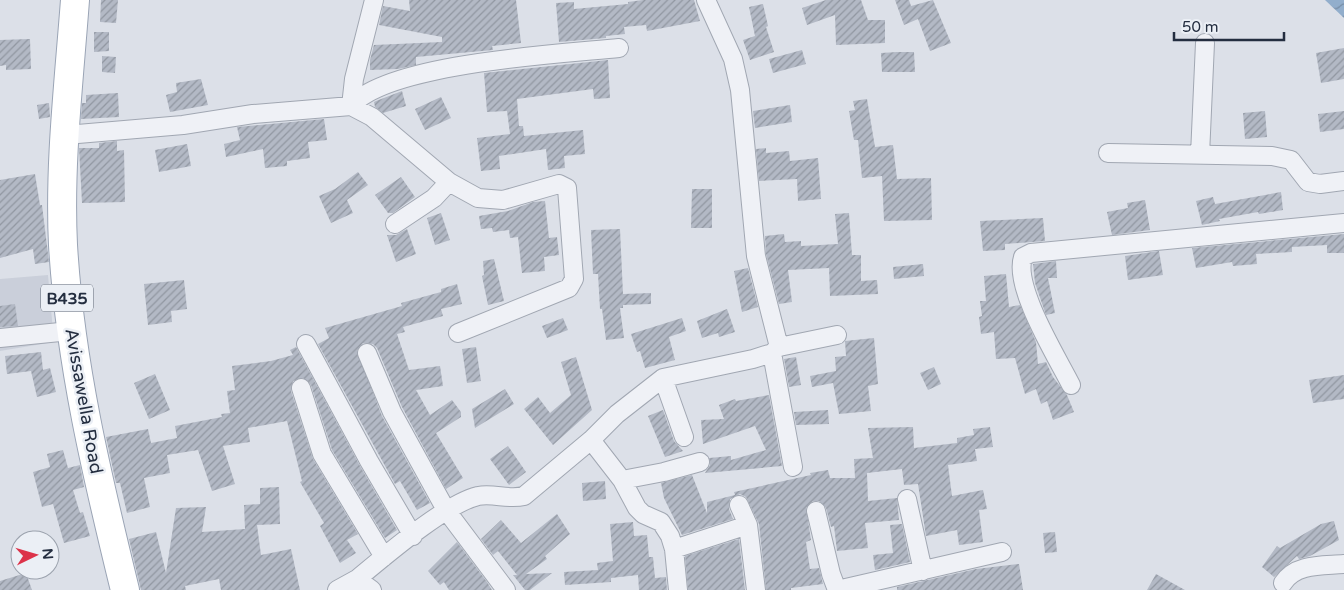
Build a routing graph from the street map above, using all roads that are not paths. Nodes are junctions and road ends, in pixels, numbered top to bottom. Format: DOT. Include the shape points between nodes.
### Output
graph roads {
  1 [pos="74,0"];
  2 [pos="374,0"];
  3 [pos="706,0"];
  4 [pos="1205,43"];
  5 [pos="619,48"];
  6 [pos="351,106"];
  7 [pos="66,135"];
  8 [pos="1108,153"];
  9 [pos="1200,155"];
  10 [pos="1344,181"];
  11 [pos="449,182"];
  12 [pos="1344,223"];
  13 [pos="395,224"];
  14 [pos="70,331"];
  15 [pos="458,333"];
  16 [pos="837,336"];
  17 [pos="0,338"];
  18 [pos="306,344"];
  19 [pos="776,350"];
  20 [pos="367,353"];
  21 [pos="663,378"];
  22 [pos="1071,385"];
  23 [pos="301,388"];
  24 [pos="684,437"];
  25 [pos="591,440"];
  26 [pos="700,462"];
  27 [pos="793,467"];
  28 [pos="622,480"];
  29 [pos="907,499"];
  30 [pos="739,505"];
  31 [pos="446,510"];
  32 [pos="816,511"];
  33 [pos="748,525"];
  34 [pos="413,536"];
  35 [pos="674,548"];
  36 [pos="1002,552"];
  37 [pos="384,557"];
  38 [pos="1344,564"];
  39 [pos="922,571"];
  40 [pos="357,579"];
  41 [pos="1283,583"];
  42 [pos="887,585"];
  43 [pos="125,590"];
  44 [pos="337,590"];
  45 [pos="372,590"];
  46 [pos="506,590"];
  47 [pos="678,590"];
  48 [pos="756,590"];
  1 -- 7 [label="main road, Avissawella Road / B435"];
  2 -- 6 [label="street" via="356,70"];
  3 -- 19 [label="street" via="733,59 740,90 756,256"];
  4 -- 9 [label="street"];
  5 -- 6 [label="street" via="452,67 383,86 359,97"];
  6 -- 7 [label="street"];
  6 -- 11 [label="street" via="372,118"];
  7 -- 14 [label="main road, Avissawella Road / B435" via="62,192"];
  8 -- 9 [label="street"];
  9 -- 10 [label="street" via="1272,156 1292,160 1308,182"];
  11 -- 13 [label="street" via="434,198"];
  11 -- 15 [label="street" via="478,198 503,200 558,184 567,188 574,279 569,288"];
  12 -- 22 [label="street" via="1104,245 1031,253 1023,257 1020,266 1029,303"];
  14 -- 17 [label="street"];
  14 -- 43 [label="main road, Avissawella Road / B435" via="95,470"];
  16 -- 19 [label="street"];
  18 -- 34 [label="street"];
  19 -- 21 [label="street"];
  19 -- 27 [label="street"];
  20 -- 31 [label="street" via="392,412"];
  21 -- 24 [label="street"];
  21 -- 25 [label="street" via="617,414"];
  23 -- 37 [label="street" via="322,454"];
  25 -- 28 [label="street"];
  25 -- 31 [label="street" via="524,496 476,496"];
  26 -- 28 [label="street"];
  28 -- 35 [label="street" via="637,508 661,522"];
  29 -- 39 [label="street"];
  30 -- 33 [label="street"];
  31 -- 34 [label="street"];
  31 -- 46 [label="street"];
  32 -- 42 [label="street" via="830,574 837,590"];
  33 -- 35 [label="street"];
  33 -- 48 [label="street"];
  34 -- 37 [label="street"];
  35 -- 47 [label="street"];
  36 -- 39 [label="street"];
  37 -- 40 [label="street"];
  38 -- 41 [label="street" via="1302,568 1293,571"];
  39 -- 42 [label="street"];
  40 -- 44 [label="street"];
  40 -- 45 [label="street"];
}
